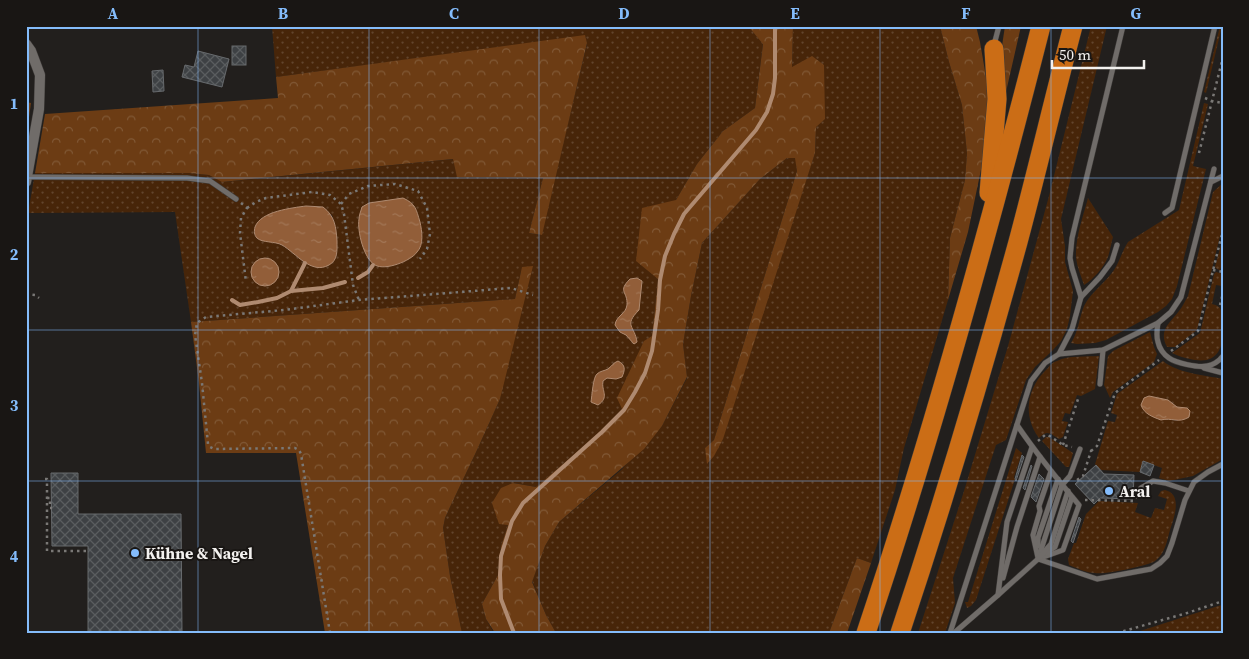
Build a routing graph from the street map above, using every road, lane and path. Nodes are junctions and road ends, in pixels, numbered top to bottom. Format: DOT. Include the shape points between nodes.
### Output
graph roads {
  1 [pos="999,26"];
  2 [pos="1041,26"];
  3 [pos="1073,26"];
  4 [pos="1123,26"];
  5 [pos="1215,26"];
  6 [pos="26,44"];
  7 [pos="994,49"];
  8 [pos="1223,57"];
  9 [pos="1198,95"];
  10 [pos="1212,101"];
  11 [pos="1223,103"];
  12 [pos="1199,153"];
  13 [pos="1214,169"];
  14 [pos="1223,176"];
  15 [pos="27,180"];
  16 [pos="1210,182"];
  17 [pos="236,199"];
  18 [pos="341,204"];
  19 [pos="247,208"];
  20 [pos="1165,213"];
  21 [pos="985,241"];
  22 [pos="1116,246"];
  23 [pos="420,259"];
  24 [pos="1213,270"];
  25 [pos="1223,272"];
  26 [pos="246,282"];
  27 [pos="1223,293"];
  28 [pos="26,294"];
  29 [pos="533,295"];
  30 [pos="1081,297"];
  31 [pos="39,298"];
  32 [pos="359,300"];
  33 [pos="1220,305"];
  34 [pos="1158,323"];
  35 [pos="1104,350"];
  36 [pos="1059,354"];
  37 [pos="1223,356"];
  38 [pos="1200,367"];
  39 [pos="1223,372"];
  40 [pos="1100,384"];
  41 [pos="1079,396"];
  42 [pos="1017,425"];
  43 [pos="1064,444"];
  44 [pos="1032,447"];
  45 [pos="1080,449"];
  46 [pos="1040,457"];
  47 [pos="1223,464"];
  48 [pos="1051,471"];
  49 [pos="45,479"];
  50 [pos="1058,479"];
  51 [pos="1073,484"];
  52 [pos="1062,485"];
  53 [pos="1141,488"];
  54 [pos="1068,491"];
  55 [pos="1189,491"];
  56 [pos="1080,494"];
  57 [pos="1072,497"];
  58 [pos="47,498"];
  59 [pos="52,508"];
  60 [pos="87,551"];
  61 [pos="1038,559"];
  62 [pos="998,595"];
  63 [pos="1223,601"];
  64 [pos="330,633"];
  65 [pos="866,633"];
  66 [pos="900,633"];
  67 [pos="950,633"];
  68 [pos="954,633"];
  69 [pos="1117,633"];
  1 -- 7 [label="lane"];
  2 -- 21 [label="highway"];
  3 -- 66 [label="highway" via="978,384"];
  4 -- 30 [label="lane" via="1072,238 1070,258"];
  5 -- 9 [label="lane"];
  6 -- 15 [label="street" via="40,75 39,109"];
  7 -- 21 [label="highway" via="997,100"];
  8 -- 10 [label="path"];
  9 -- 10 [label="path"];
  9 -- 20 [label="lane" via="1172,208"];
  10 -- 11 [label="path"];
  10 -- 12 [label="path"];
  13 -- 16 [label="lane"];
  14 -- 16 [label="lane"];
  15 -- 17 [label="lane" via="186,178 210,181"];
  16 -- 34 [label="lane" via="1181,297"];
  17 -- 19 [label="path"];
  18 -- 19 [label="path" via="330,195 312,192 266,198"];
  18 -- 23 [label="path" via="349,194 368,186 395,184 418,192 427,208 430,234"];
  18 -- 32 [label="path" via="353,286"];
  19 -- 26 [label="path" via="241,218 240,233"];
  21 -- 65 [label="highway" via="920,464"];
  22 -- 30 [label="lane" via="1112,261"];
  24 -- 25 [label="path"];
  27 -- 33 [label="path"];
  28 -- 31 [label="path"];
  29 -- 32 [label="path" via="511,288"];
  30 -- 36 [label="lane" via="1072,329"];
  32 -- 64 [label="path" via="206,317 198,323 195,335 210,447 295,448 301,454"];
  34 -- 35 [label="lane"];
  34 -- 38 [label="lane" via="1158,343 1162,351 1169,358"];
  35 -- 36 [label="lane"];
  35 -- 40 [label="lane"];
  36 -- 42 [label="lane" via="1045,363 1030,381"];
  37 -- 38 [label="lane" via="1208,366"];
  38 -- 39 [label="lane"];
  41 -- 43 [label="path"];
  42 -- 44 [label="lane"];
  42 -- 67 [label="lane"];
  43 -- 44 [label="path" via="1046,435"];
  43 -- 45 [label="path"];
  44 -- 46 [label="lane"];
  44 -- 62 [label="lane" via="1008,522"];
  45 -- 51 [label="path" via="1091,451 1083,476"];
  45 -- 52 [label="lane" via="1070,476"];
  46 -- 48 [label="lane"];
  46 -- 62 [label="lane"];
  47 -- 55 [label="lane" via="1194,482"];
  48 -- 50 [label="lane"];
  48 -- 61 [label="lane" via="1033,536"];
  49 -- 58 [label="path"];
  50 -- 52 [label="lane"];
  50 -- 61 [label="lane" via="1038,538"];
  52 -- 54 [label="lane"];
  52 -- 61 [label="lane"];
  53 -- 55 [label="lane" via="1153,481"];
  53 -- 56 [label="path" via="1134,501 1086,500"];
  54 -- 57 [label="lane"];
  54 -- 61 [label="lane" via="1050,544"];
  55 -- 61 [label="lane" via="1167,556 1151,569 1097,579"];
  57 -- 61 [label="lane" via="1055,547"];
  57 -- 61 [label="lane" via="1079,505 1063,550"];
  58 -- 59 [label="path" via="50,498"];
  58 -- 60 [label="path" via="47,552"];
  61 -- 62 [label="lane"];
  62 -- 68 [label="lane"];
  63 -- 69 [label="path"];
}
